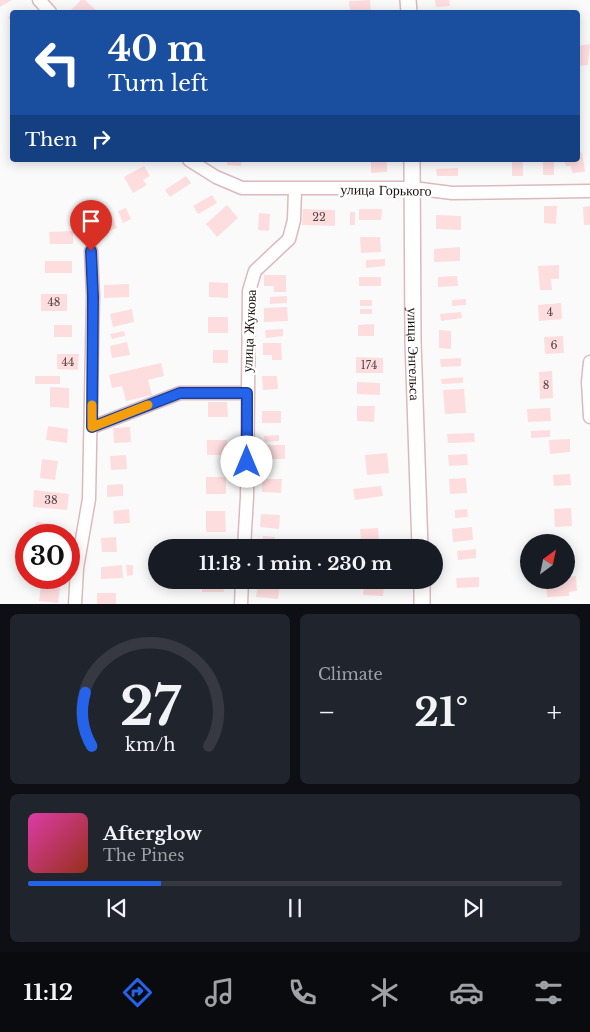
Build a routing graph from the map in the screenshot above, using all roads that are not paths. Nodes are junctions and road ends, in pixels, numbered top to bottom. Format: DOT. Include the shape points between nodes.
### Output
graph roads {
  1 [pos="39,0"];
  2 [pos="48,10"];
  3 [pos="192,162"];
  4 [pos="412,162"];
  5 [pos="413,188"];
  6 [pos="295,190"];
  7 [pos="590,191"];
  8 [pos="91,251"];
  9 [pos="590,362"];
  10 [pos="247,393"];
  11 [pos="590,417"];
  12 [pos="92,427"];
  13 [pos="245,539"];
  14 [pos="420,539"];
  15 [pos="241,589"];
  16 [pos="422,589"];
  17 [pos="75,604"];
  18 [pos="240,604"];
  19 [pos="422,604"];
  1 -- 2 [label="street"];
  3 -- 6 [label="street, улица Горького" via="242,188"];
  4 -- 5 [label="street, улица Энгельса"];
  5 -- 6 [label="street, улица Горького"];
  5 -- 7 [label="street, улица Горького" via="452,193"];
  5 -- 14 [label="street, улица Энгельса" via="413,341"];
  6 -- 10 [label="street, улица Жукова" via="294,220 289,239 255,271 249,292"];
  8 -- 12 [label="street"];
  9 -- 11 [label="street"];
  10 -- 12 [label="street" via="180,393"];
  10 -- 13 [label="street, улица Жукова"];
  12 -- 17 [label="street" via="89,499 77,568"];
  15 -- 18 [label="street"];
  16 -- 19 [label="street"];
}
